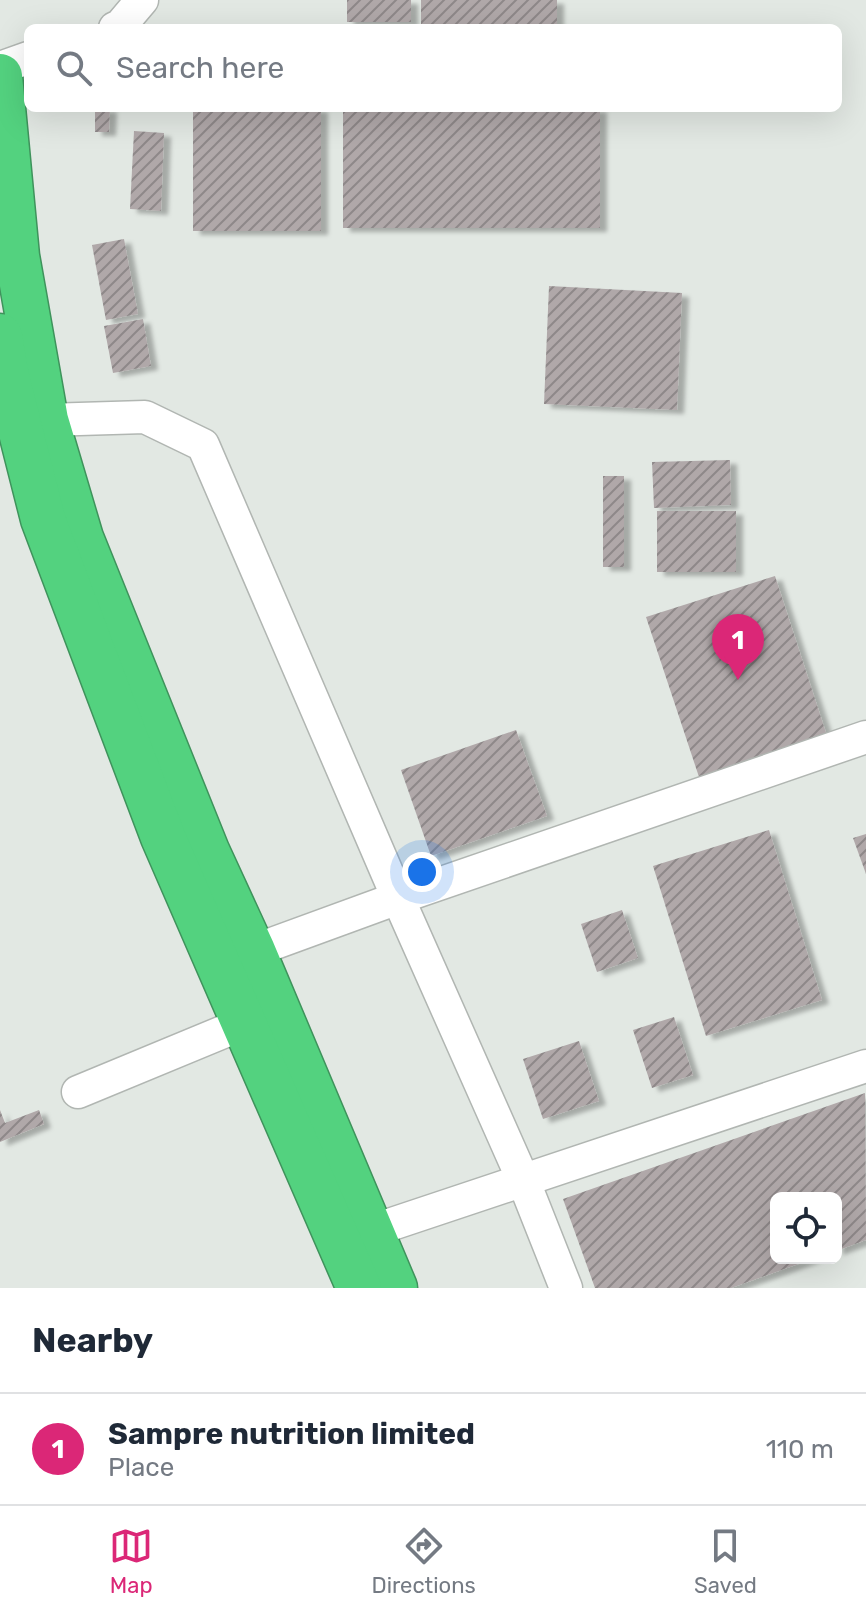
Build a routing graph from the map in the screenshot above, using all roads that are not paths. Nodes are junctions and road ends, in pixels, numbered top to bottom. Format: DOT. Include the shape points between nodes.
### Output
graph roads {
  1 [pos="142,0"];
  2 [pos="122,24"];
  3 [pos="24,59"];
  4 [pos="0,68"];
  5 [pos="0,76"];
  6 [pos="0,336"];
  7 [pos="46,420"];
  8 [pos="866,737"];
  9 [pos="398,898"];
  10 [pos="253,951"];
  11 [pos="261,1016"];
  12 [pos="866,1066"];
  13 [pos="78,1092"];
  14 [pos="524,1182"];
  15 [pos="371,1231"];
  16 [pos="359,1288"];
  17 [pos="395,1288"];
  18 [pos="566,1288"];
  1 -- 2 [label="street"];
  3 -- 4 [label="street"];
  5 -- 7 [label="highway" via="17,256"];
  6 -- 11 [label="highway" via="43,519 163,837"];
  7 -- 9 [label="street" via="145,417 203,445"];
  7 -- 10 [label="highway" via="81,538 207,851"];
  8 -- 9 [label="street"];
  9 -- 10 [label="street"];
  9 -- 14 [label="street"];
  10 -- 11 [label="highway"];
  11 -- 13 [label="street"];
  11 -- 15 [label="highway"];
  11 -- 16 [label="highway"];
  12 -- 14 [label="street"];
  14 -- 15 [label="street"];
  14 -- 18 [label="street"];
  15 -- 17 [label="highway"];
}
